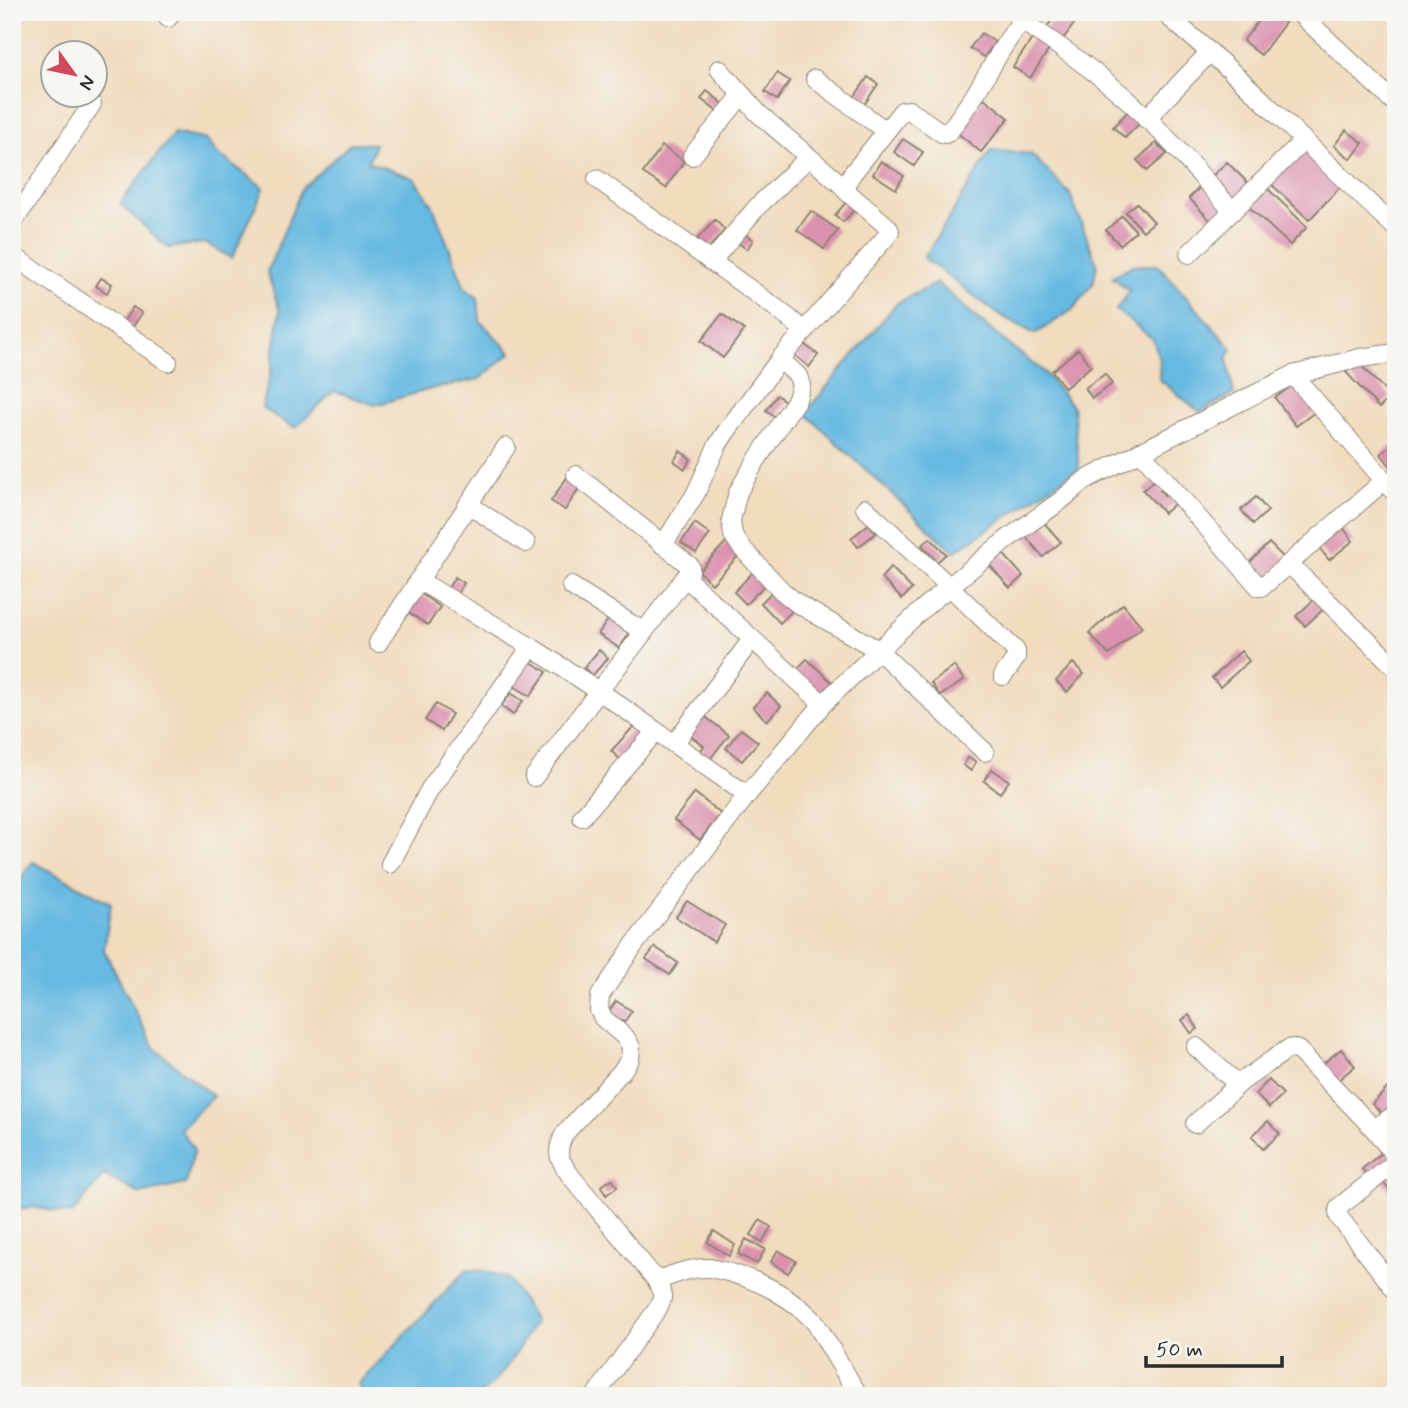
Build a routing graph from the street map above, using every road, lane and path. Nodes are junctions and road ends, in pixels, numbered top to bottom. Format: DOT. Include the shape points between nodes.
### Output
graph roads {
  1 [pos="1163,12"];
  2 [pos="1298,12"];
  3 [pos="1210,52"];
  4 [pos="719,69"];
  5 [pos="815,79"];
  6 [pos="742,95"];
  7 [pos="1396,104"];
  8 [pos="89,108"];
  9 [pos="1146,119"];
  10 [pos="886,131"];
  11 [pos="1303,141"];
  12 [pos="692,156"];
  13 [pos="809,157"];
  14 [pos="597,179"];
  15 [pos="844,187"];
  16 [pos="1233,211"];
  17 [pos="12,225"];
  18 [pos="1396,228"];
  19 [pos="1189,254"];
  20 [pos="12,255"];
  21 [pos="711,262"];
  22 [pos="805,331"];
  23 [pos="1396,353"];
  24 [pos="780,359"];
  25 [pos="168,362"];
  26 [pos="1293,375"];
  27 [pos="506,447"];
  28 [pos="1140,451"];
  29 [pos="576,475"];
  30 [pos="1392,487"];
  31 [pos="468,504"];
  32 [pos="865,508"];
  33 [pos="526,543"];
  34 [pos="663,545"];
  35 [pos="1289,564"];
  36 [pos="685,577"];
  37 [pos="418,580"];
  38 [pos="571,586"];
  39 [pos="950,587"];
  40 [pos="643,632"];
  41 [pos="752,639"];
  42 [pos="378,643"];
  43 [pos="531,647"];
  44 [pos="878,650"];
  45 [pos="1396,668"];
  46 [pos="1003,676"];
  47 [pos="599,691"];
  48 [pos="823,704"];
  49 [pos="656,732"];
  50 [pos="674,744"];
  51 [pos="985,751"];
  52 [pos="534,777"];
  53 [pos="747,795"];
  54 [pos="582,817"];
  55 [pos="390,864"];
  56 [pos="1196,1048"];
  57 [pos="1241,1082"];
  58 [pos="1396,1114"];
  59 [pos="1195,1124"];
  60 [pos="1374,1129"];
  61 [pos="1396,1160"];
  62 [pos="657,1281"];
  63 [pos="1396,1291"];
  64 [pos="595,1396"];
  65 [pos="859,1396"];
  1 -- 3 [label="street"];
  2 -- 7 [label="street"];
  3 -- 9 [label="street"];
  3 -- 11 [label="street"];
  4 -- 6 [label="street"];
  5 -- 10 [label="street"];
  6 -- 12 [label="street"];
  6 -- 13 [label="street"];
  8 -- 17 [label="street"];
  9 -- 10 [label="street" via="1065,49 1022,22 949,132 942,133 909,110 902,111"];
  9 -- 16 [label="street"];
  10 -- 15 [label="street"];
  11 -- 16 [label="street"];
  11 -- 18 [label="street"];
  13 -- 15 [label="street"];
  13 -- 21 [label="street"];
  14 -- 21 [label="street"];
  15 -- 22 [label="street" via="890,230"];
  16 -- 19 [label="street"];
  20 -- 25 [label="street"];
  21 -- 22 [label="street"];
  22 -- 24 [label="street"];
  23 -- 26 [label="street"];
  24 -- 34 [label="street" via="717,446"];
  24 -- 44 [label="street" via="801,385 797,399 738,492 731,520 733,535 798,604"];
  26 -- 28 [label="street"];
  26 -- 30 [label="street"];
  27 -- 31 [label="street"];
  28 -- 35 [label="street" via="1259,587"];
  28 -- 39 [label="street" via="1085,480"];
  29 -- 34 [label="street"];
  30 -- 35 [label="street"];
  31 -- 33 [label="street"];
  31 -- 37 [label="street"];
  32 -- 39 [label="street"];
  34 -- 36 [label="street" via="690,566"];
  35 -- 45 [label="street"];
  36 -- 40 [label="street"];
  36 -- 41 [label="street"];
  37 -- 42 [label="street"];
  37 -- 43 [label="street"];
  38 -- 40 [label="street"];
  39 -- 44 [label="street"];
  39 -- 46 [label="street" via="1016,651"];
  40 -- 47 [label="street"];
  41 -- 48 [label="street"];
  41 -- 50 [label="street"];
  43 -- 47 [label="street"];
  43 -- 55 [label="street" via="430,789"];
  44 -- 48 [label="street"];
  44 -- 51 [label="street"];
  47 -- 49 [label="street"];
  47 -- 52 [label="street"];
  48 -- 53 [label="street"];
  49 -- 50 [label="street"];
  49 -- 54 [label="street"];
  50 -- 53 [label="street"];
  53 -- 62 [label="street" via="600,996 599,1010 626,1038 630,1059 565,1133 558,1152 570,1175"];
  56 -- 57 [label="street" via="1231,1079"];
  57 -- 59 [label="street"];
  57 -- 60 [label="street" via="1293,1048"];
  58 -- 60 [label="street"];
  60 -- 61 [label="street"];
  61 -- 63 [label="street" via="1338,1212"];
  62 -- 64 [label="street" via="662,1301"];
  62 -- 65 [label="street" via="701,1267 770,1286 815,1322"];
}
